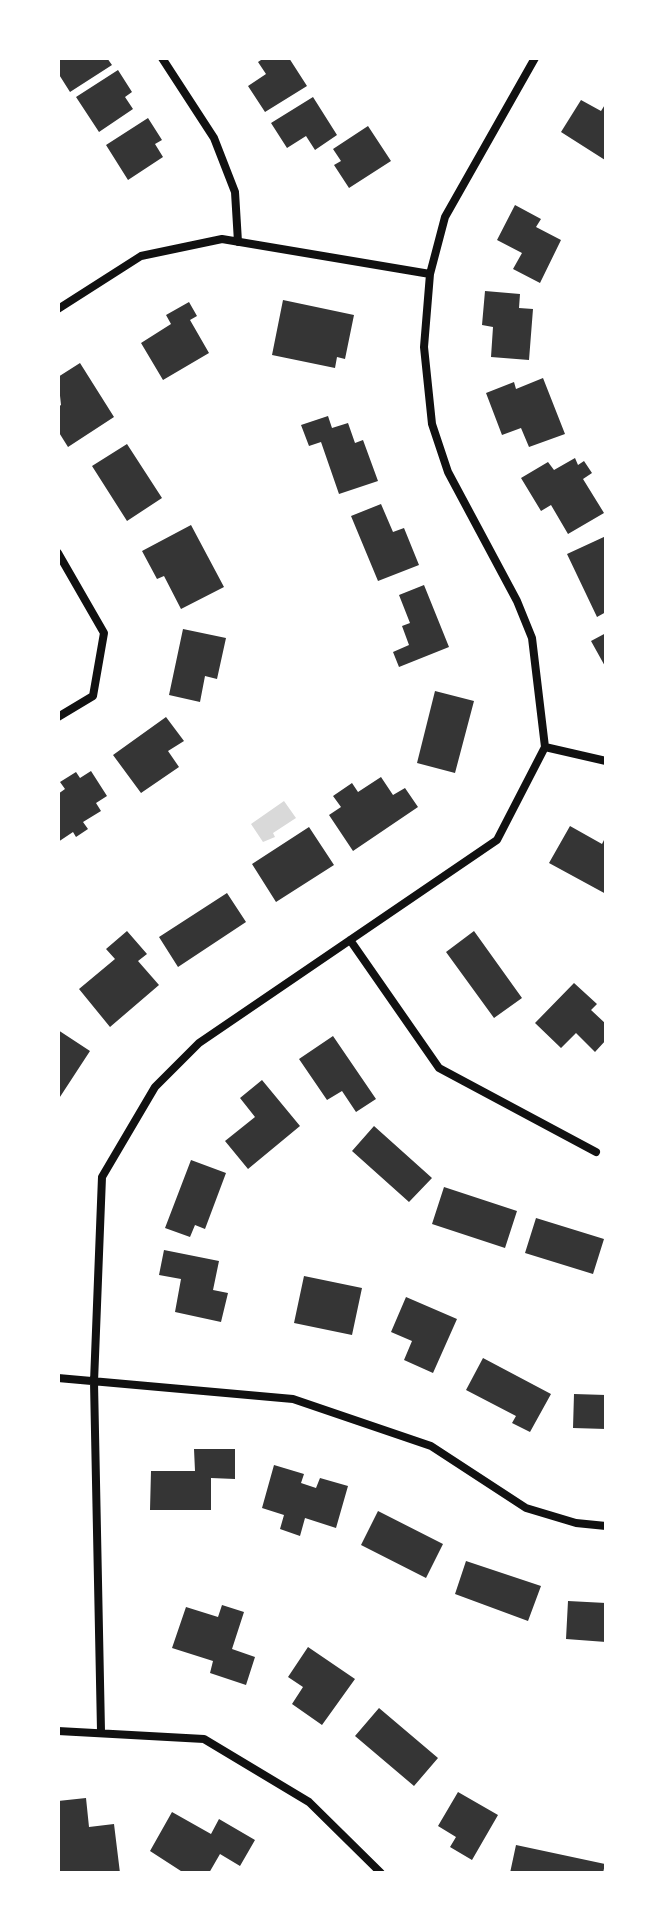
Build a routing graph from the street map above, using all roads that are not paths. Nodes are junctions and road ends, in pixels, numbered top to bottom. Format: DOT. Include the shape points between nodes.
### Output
graph roads {
  1 [pos="162,58"];
  2 [pos="535,58"];
  3 [pos="238,242"];
  4 [pos="430,274"];
  5 [pos="58,309"];
  6 [pos="58,553"];
  7 [pos="58,717"];
  8 [pos="545,747"];
  9 [pos="606,761"];
  10 [pos="350,940"];
  11 [pos="596,1152"];
  12 [pos="58,1378"];
  13 [pos="94,1382"];
  14 [pos="606,1526"];
  15 [pos="58,1731"];
  16 [pos="101,1731"];
  17 [pos="381,1873"];
  1 -- 3 [label="street" via="214,138 235,192"];
  2 -- 4 [label="street" via="445,217"];
  3 -- 4 [label="street"];
  3 -- 5 [label="street" via="222,239 141,256"];
  4 -- 8 [label="street" via="424,347 432,424 448,472 532,638"];
  6 -- 7 [label="street" via="104,633 93,696"];
  8 -- 9 [label="street"];
  8 -- 10 [label="street" via="497,840"];
  10 -- 11 [label="street" via="439,1068"];
  10 -- 13 [label="street" via="199,1043 155,1087 102,1177"];
  12 -- 13 [label="street"];
  13 -- 14 [label="street" via="293,1399 431,1446 526,1508"];
  13 -- 16 [label="street"];
  15 -- 16 [label="street"];
  16 -- 17 [label="street" via="204,1739 309,1802"];
}
